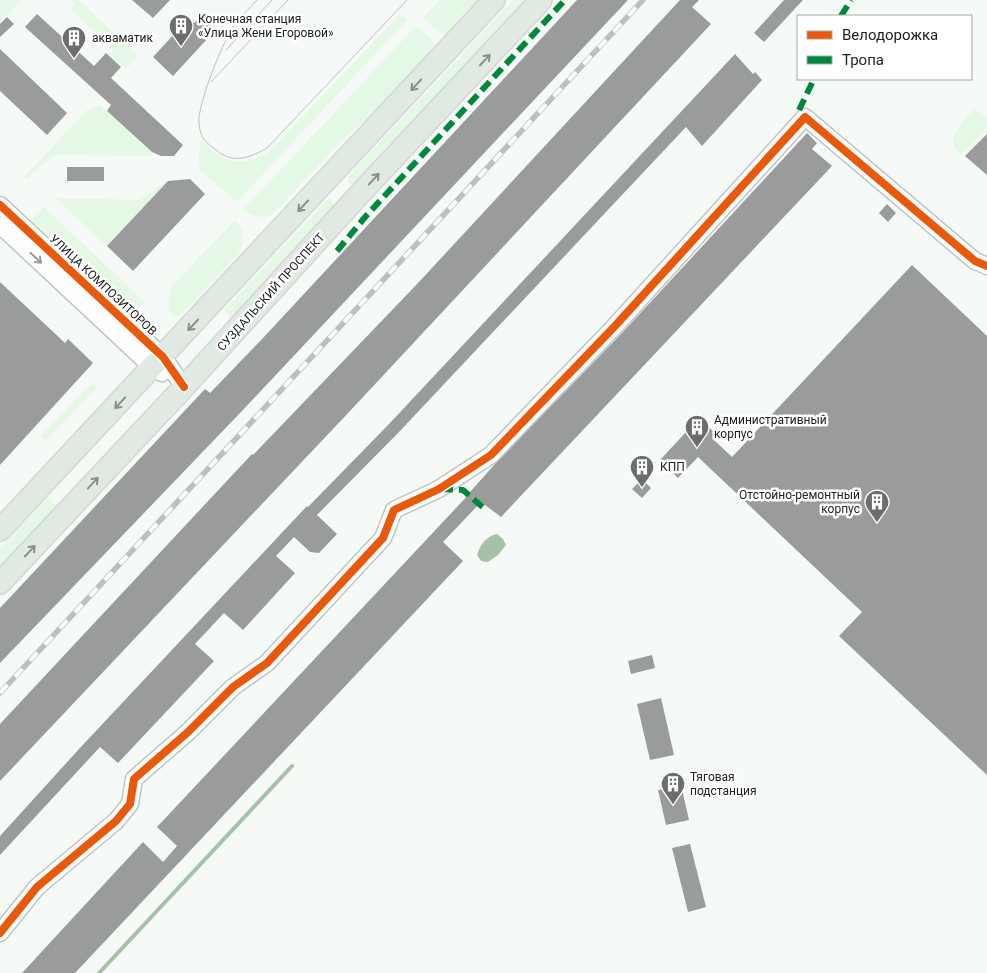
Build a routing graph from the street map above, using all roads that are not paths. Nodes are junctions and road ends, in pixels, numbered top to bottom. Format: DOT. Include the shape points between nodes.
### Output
graph roads {
  1 [pos="494,0"];
  2 [pos="541,0"];
  3 [pos="337,171"];
  4 [pos="357,197"];
  5 [pos="0,205"];
  6 [pos="0,225"];
  7 [pos="987,266"];
  8 [pos="158,362"];
  9 [pos="184,387"];
  10 [pos="0,530"];
  11 [pos="0,583"];
  12 [pos="0,933"];
  1 -- 3 [label="main road, one-way"];
  4 -- 2 [label="main road, СУЗДАЛЬСКИЙ ПРОСПЕКТ, one-way"];
  3 -- 4 [label="main road" via="335,186 338,194 346,198"];
  3 -- 8 [label="main road, one-way"];
  4 -- 9 [label="main road, СУЗДАЛЬСКИЙ ПРОСПЕКТ"];
  5 -- 8 [label="street, УЛИЦА КОМПОЗИТОРОВ"];
  6 -- 8 [label="street, УЛИЦА КОМПОЗИТОРОВ, one-way"];
  7 -- 12 [label="street" via="974,261 805,118 615,326 491,455 439,489 394,510 384,538 367,557 267,663 233,687 134,779 130,804 116,821 37,886"];
  8 -- 9 [label="street, УЛИЦА КОМПОЗИТОРОВ"];
  8 -- 10 [label="main road, one-way"];
  11 -- 9 [label="main road, СУЗДАЛЬСКИЙ ПРОСПЕКТ, one-way"];
}
